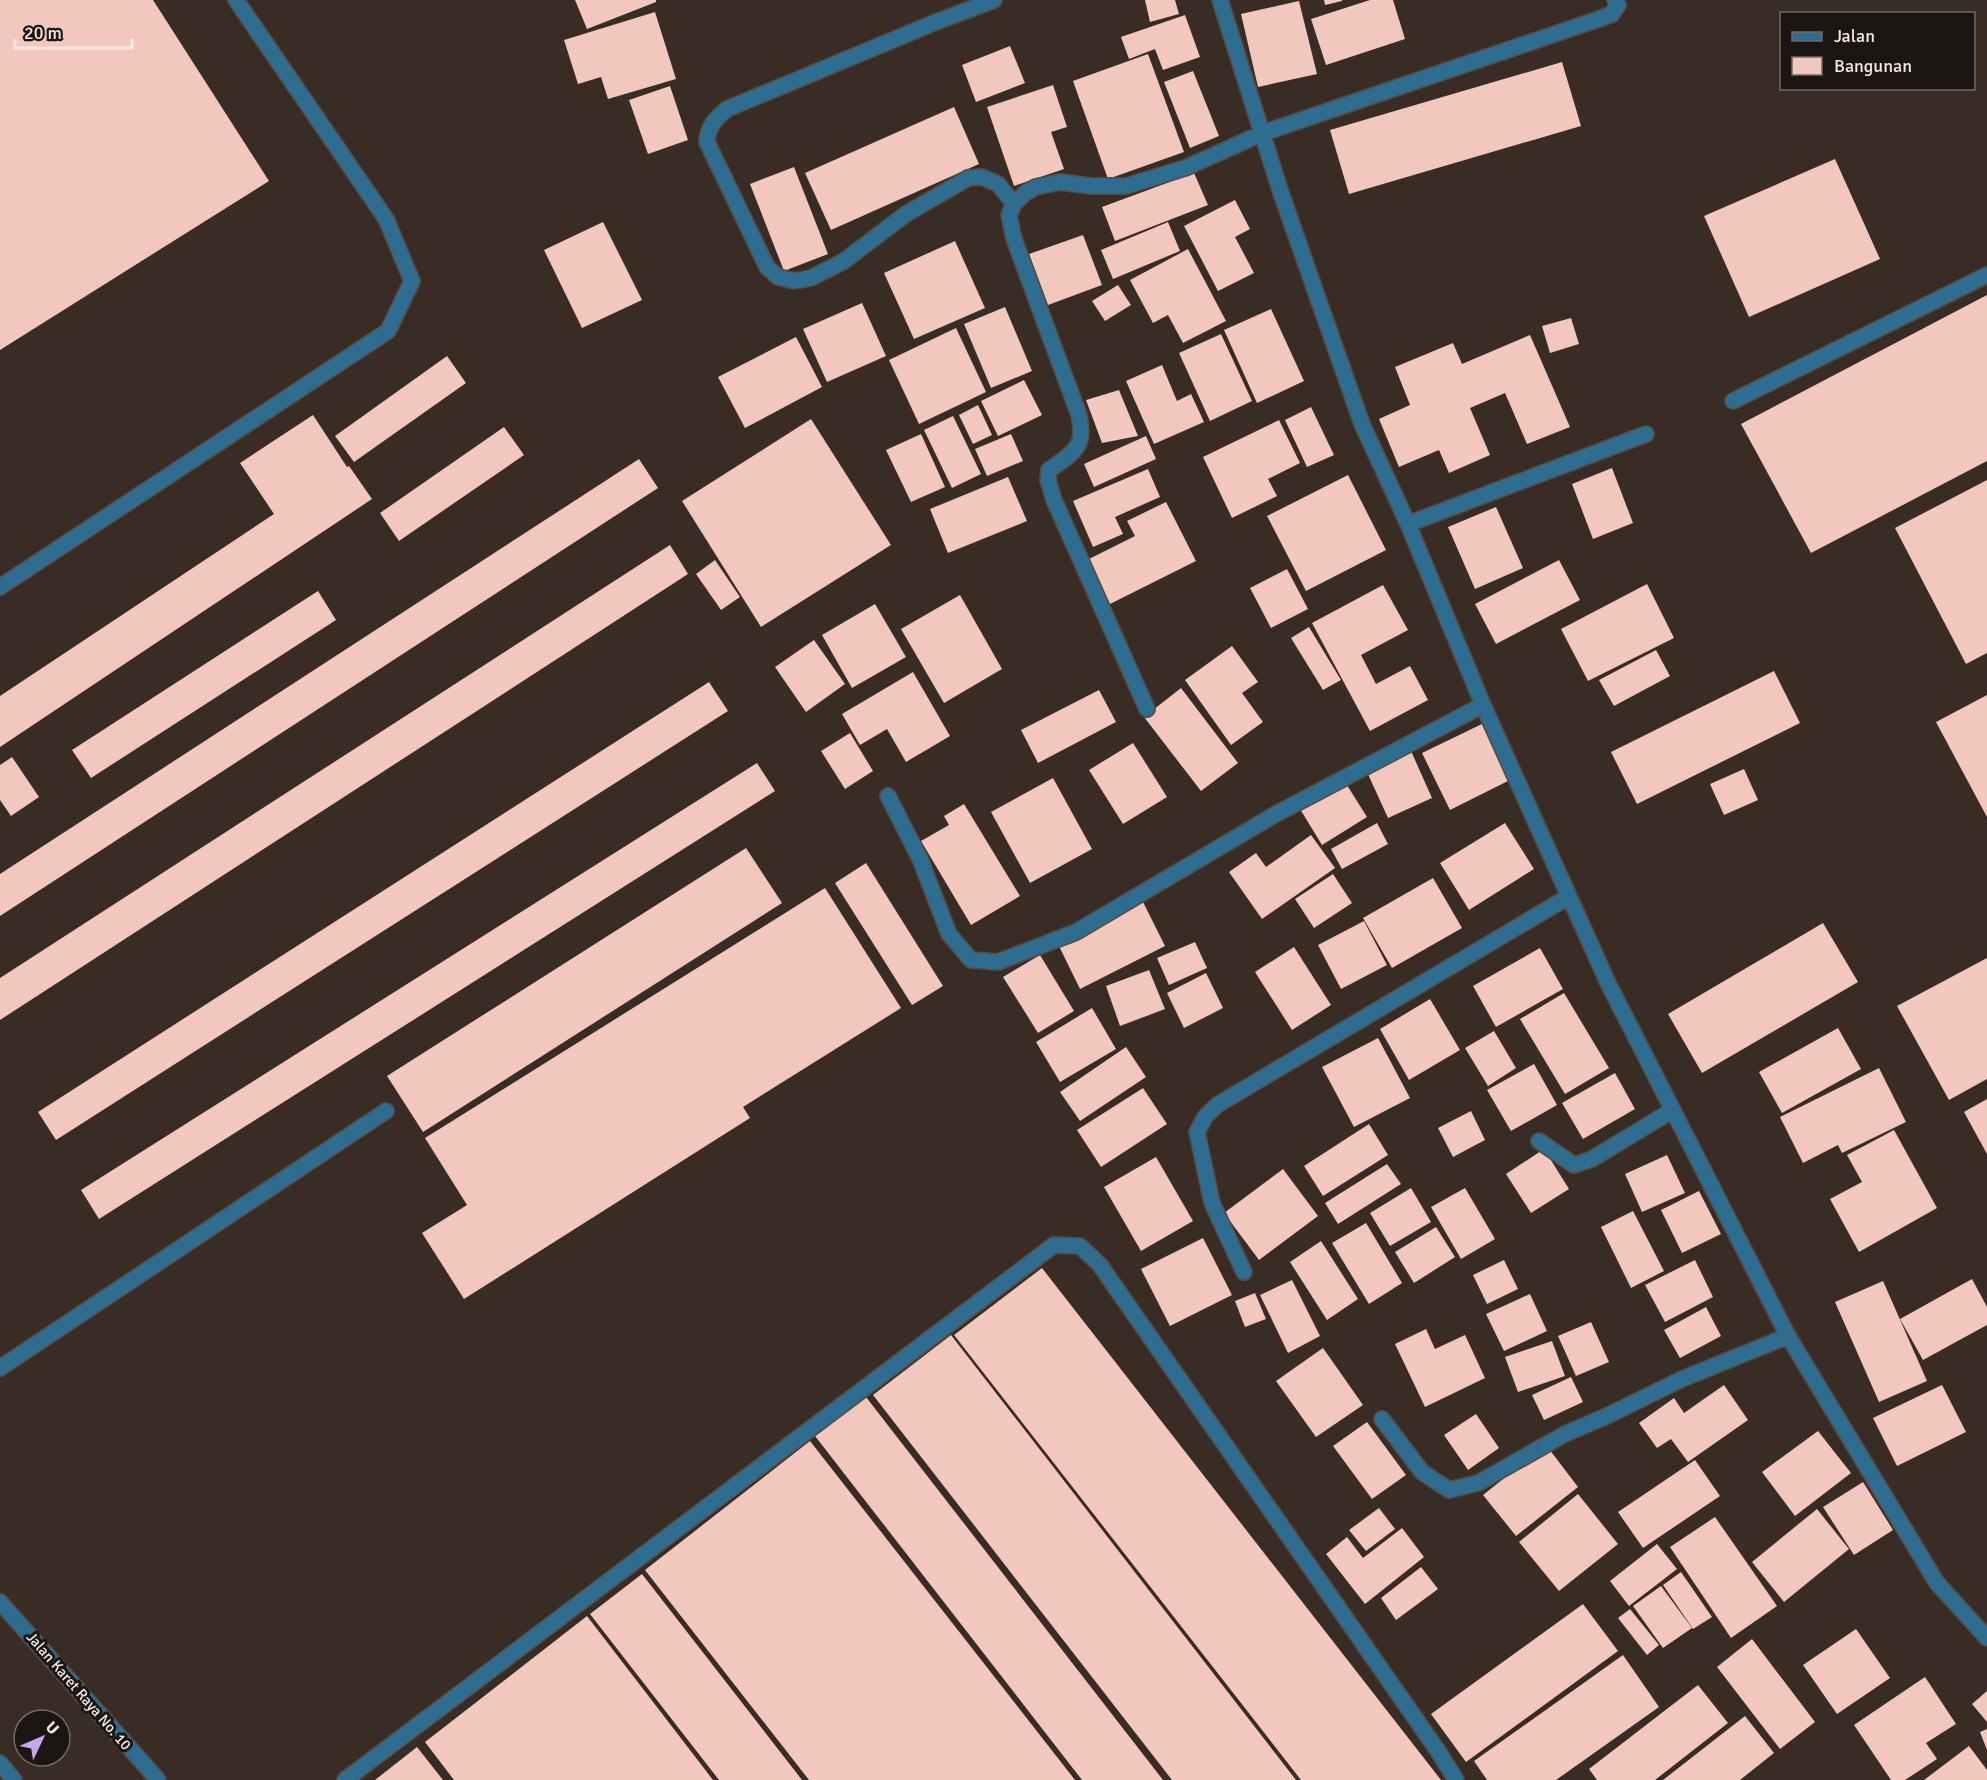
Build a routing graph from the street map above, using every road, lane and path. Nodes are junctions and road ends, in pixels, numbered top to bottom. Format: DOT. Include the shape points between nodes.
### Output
graph roads {
  1 [pos="236,0"];
  2 [pos="994,0"];
  3 [pos="1220,0"];
  4 [pos="1616,0"];
  5 [pos="1263,133"];
  6 [pos="1014,204"];
  7 [pos="1987,275"];
  8 [pos="1733,402"];
  9 [pos="1646,434"];
  10 [pos="1408,524"];
  11 [pos="0,587"];
  12 [pos="1483,705"];
  13 [pos="1147,709"];
  14 [pos="888,796"];
  15 [pos="1568,897"];
  16 [pos="1673,1110"];
  17 [pos="386,1111"];
  18 [pos="1539,1141"];
  19 [pos="1244,1272"];
  20 [pos="1788,1336"];
  21 [pos="0,1368"];
  22 [pos="1382,1419"];
  23 [pos="0,1602"];
  24 [pos="1987,1638"];
  25 [pos="0,1763"];
  26 [pos="14,1780"];
  27 [pos="158,1780"];
  28 [pos="345,1780"];
  29 [pos="1456,1780"];
  1 -- 11 [label="street" via="386,219 412,281 388,331"];
  2 -- 6 [label="street" via="727,109 714,120 707,142 767,267 777,277 794,281 811,278 844,261 906,214 968,178 982,177 998,184"];
  3 -- 5 [label="street"];
  4 -- 5 [label="street" via="1618,5 1612,14 1599,20"];
  5 -- 6 [label="street" via="1185,168 1126,186 1060,182 1036,187"];
  5 -- 10 [label="street" via="1362,424"];
  6 -- 13 [label="street" via="1009,215 1014,239 1082,425 1082,440 1049,470 1048,480"];
  7 -- 8 [label="street"];
  9 -- 10 [label="street"];
  10 -- 12 [label="street"];
  12 -- 14 [label="street" via="1276,814 1076,932 998,962 971,960 949,934 920,859"];
  12 -- 15 [label="street"];
  15 -- 16 [label="street"];
  15 -- 19 [label="street" via="1218,1105 1205,1117 1197,1132 1212,1203"];
  16 -- 18 [label="street" via="1593,1159 1574,1165"];
  16 -- 20 [label="street"];
  17 -- 21 [label="street"];
  20 -- 22 [label="street" via="1565,1434 1478,1483 1449,1490 1422,1472"];
  20 -- 24 [label="street" via="1937,1582"];
  23 -- 27 [label="street, Jalan Karet Raya No. 10"];
  25 -- 26 [label="street"];
  28 -- 29 [label="street" via="1054,1245 1080,1245 1100,1265"];
}
